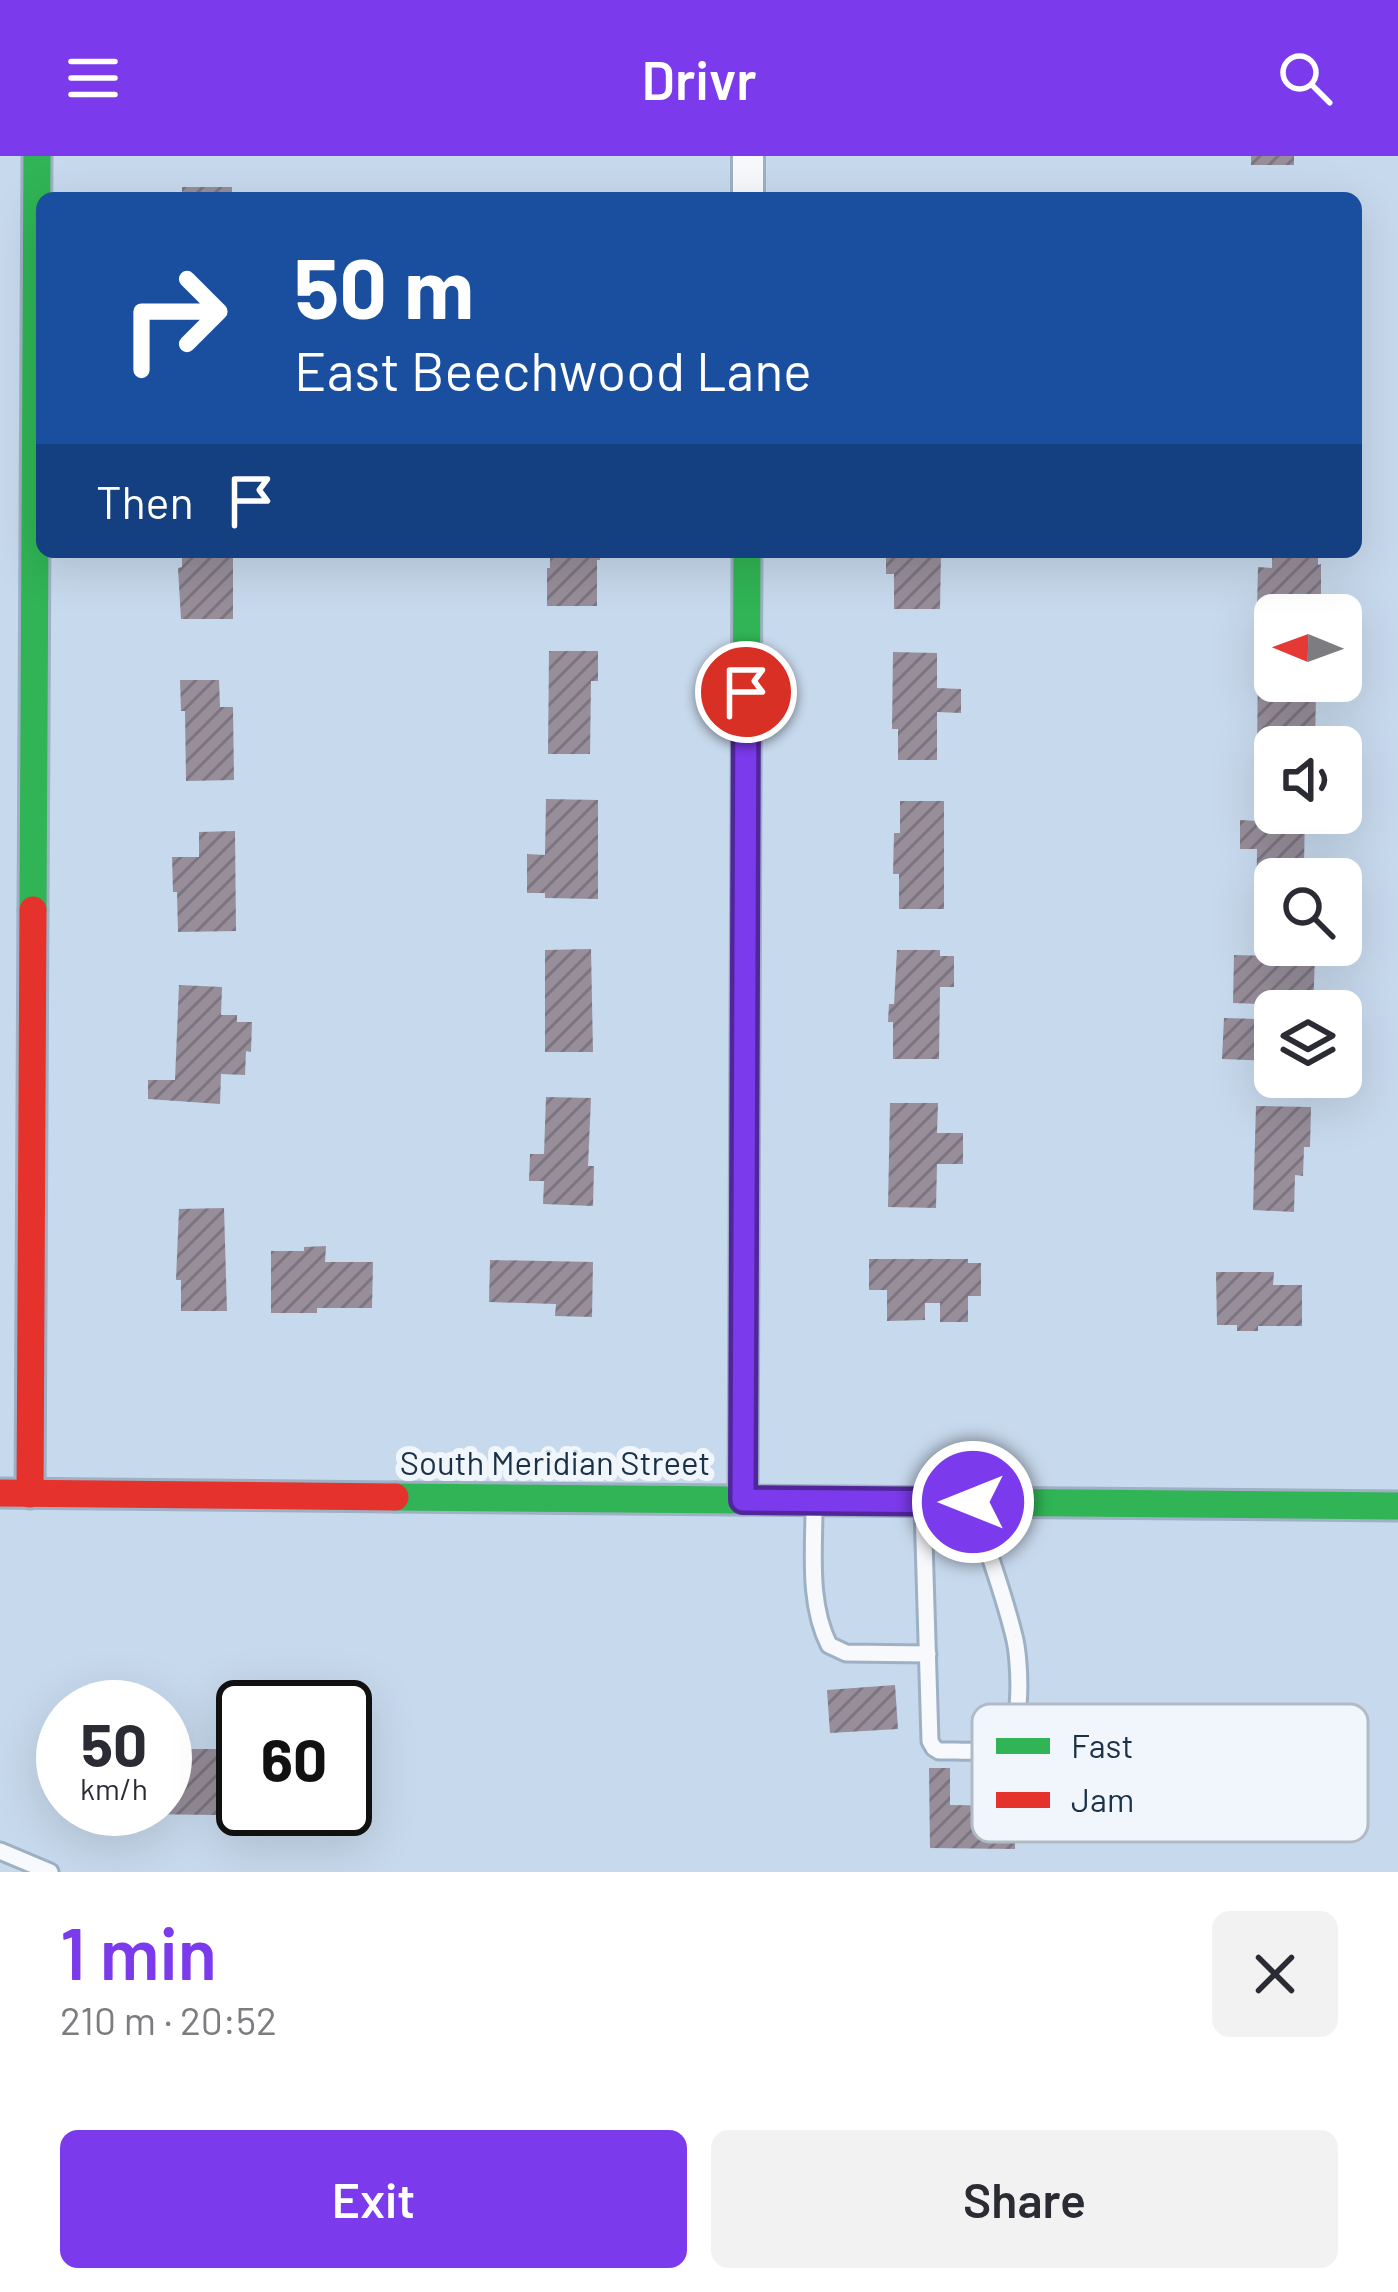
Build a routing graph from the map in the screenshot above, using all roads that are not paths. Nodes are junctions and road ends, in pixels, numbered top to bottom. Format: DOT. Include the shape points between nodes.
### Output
graph roads {
  1 [pos="38,156"];
  2 [pos="748,156"];
  3 [pos="37,192"];
  4 [pos="748,192"];
  5 [pos="36,248"];
  6 [pos="747,558"];
  7 [pos="9,1497"];
  8 [pos="743,1500"];
  9 [pos="814,1500"];
  10 [pos="923,1502"];
  11 [pos="973,1502"];
  12 [pos="1398,1505"];
  13 [pos="928,1654"];
  14 [pos="1017,1704"];
  15 [pos="972,1750"];
  16 [pos="0,1851"];
  17 [pos="50,1872"];
  1 -- 3 [label="street"];
  2 -- 4 [label="street"];
  5 -- 7 [label="street"];
  6 -- 8 [label="street"];
  7 -- 8 [label="street, South Meridian Street"];
  8 -- 9 [label="street, South Meridian Street"];
  9 -- 10 [label="street, South Meridian Street"];
  9 -- 13 [label="lane" via="818,1623 829,1646"];
  10 -- 11 [label="street, South Meridian Street"];
  10 -- 13 [label="lane"];
  11 -- 12 [label="street, South Meridian Street"];
  11 -- 14 [label="lane" via="1016,1642"];
  13 -- 15 [label="lane" via="930,1741 940,1750"];
  16 -- 17 [label="lane"];
}
